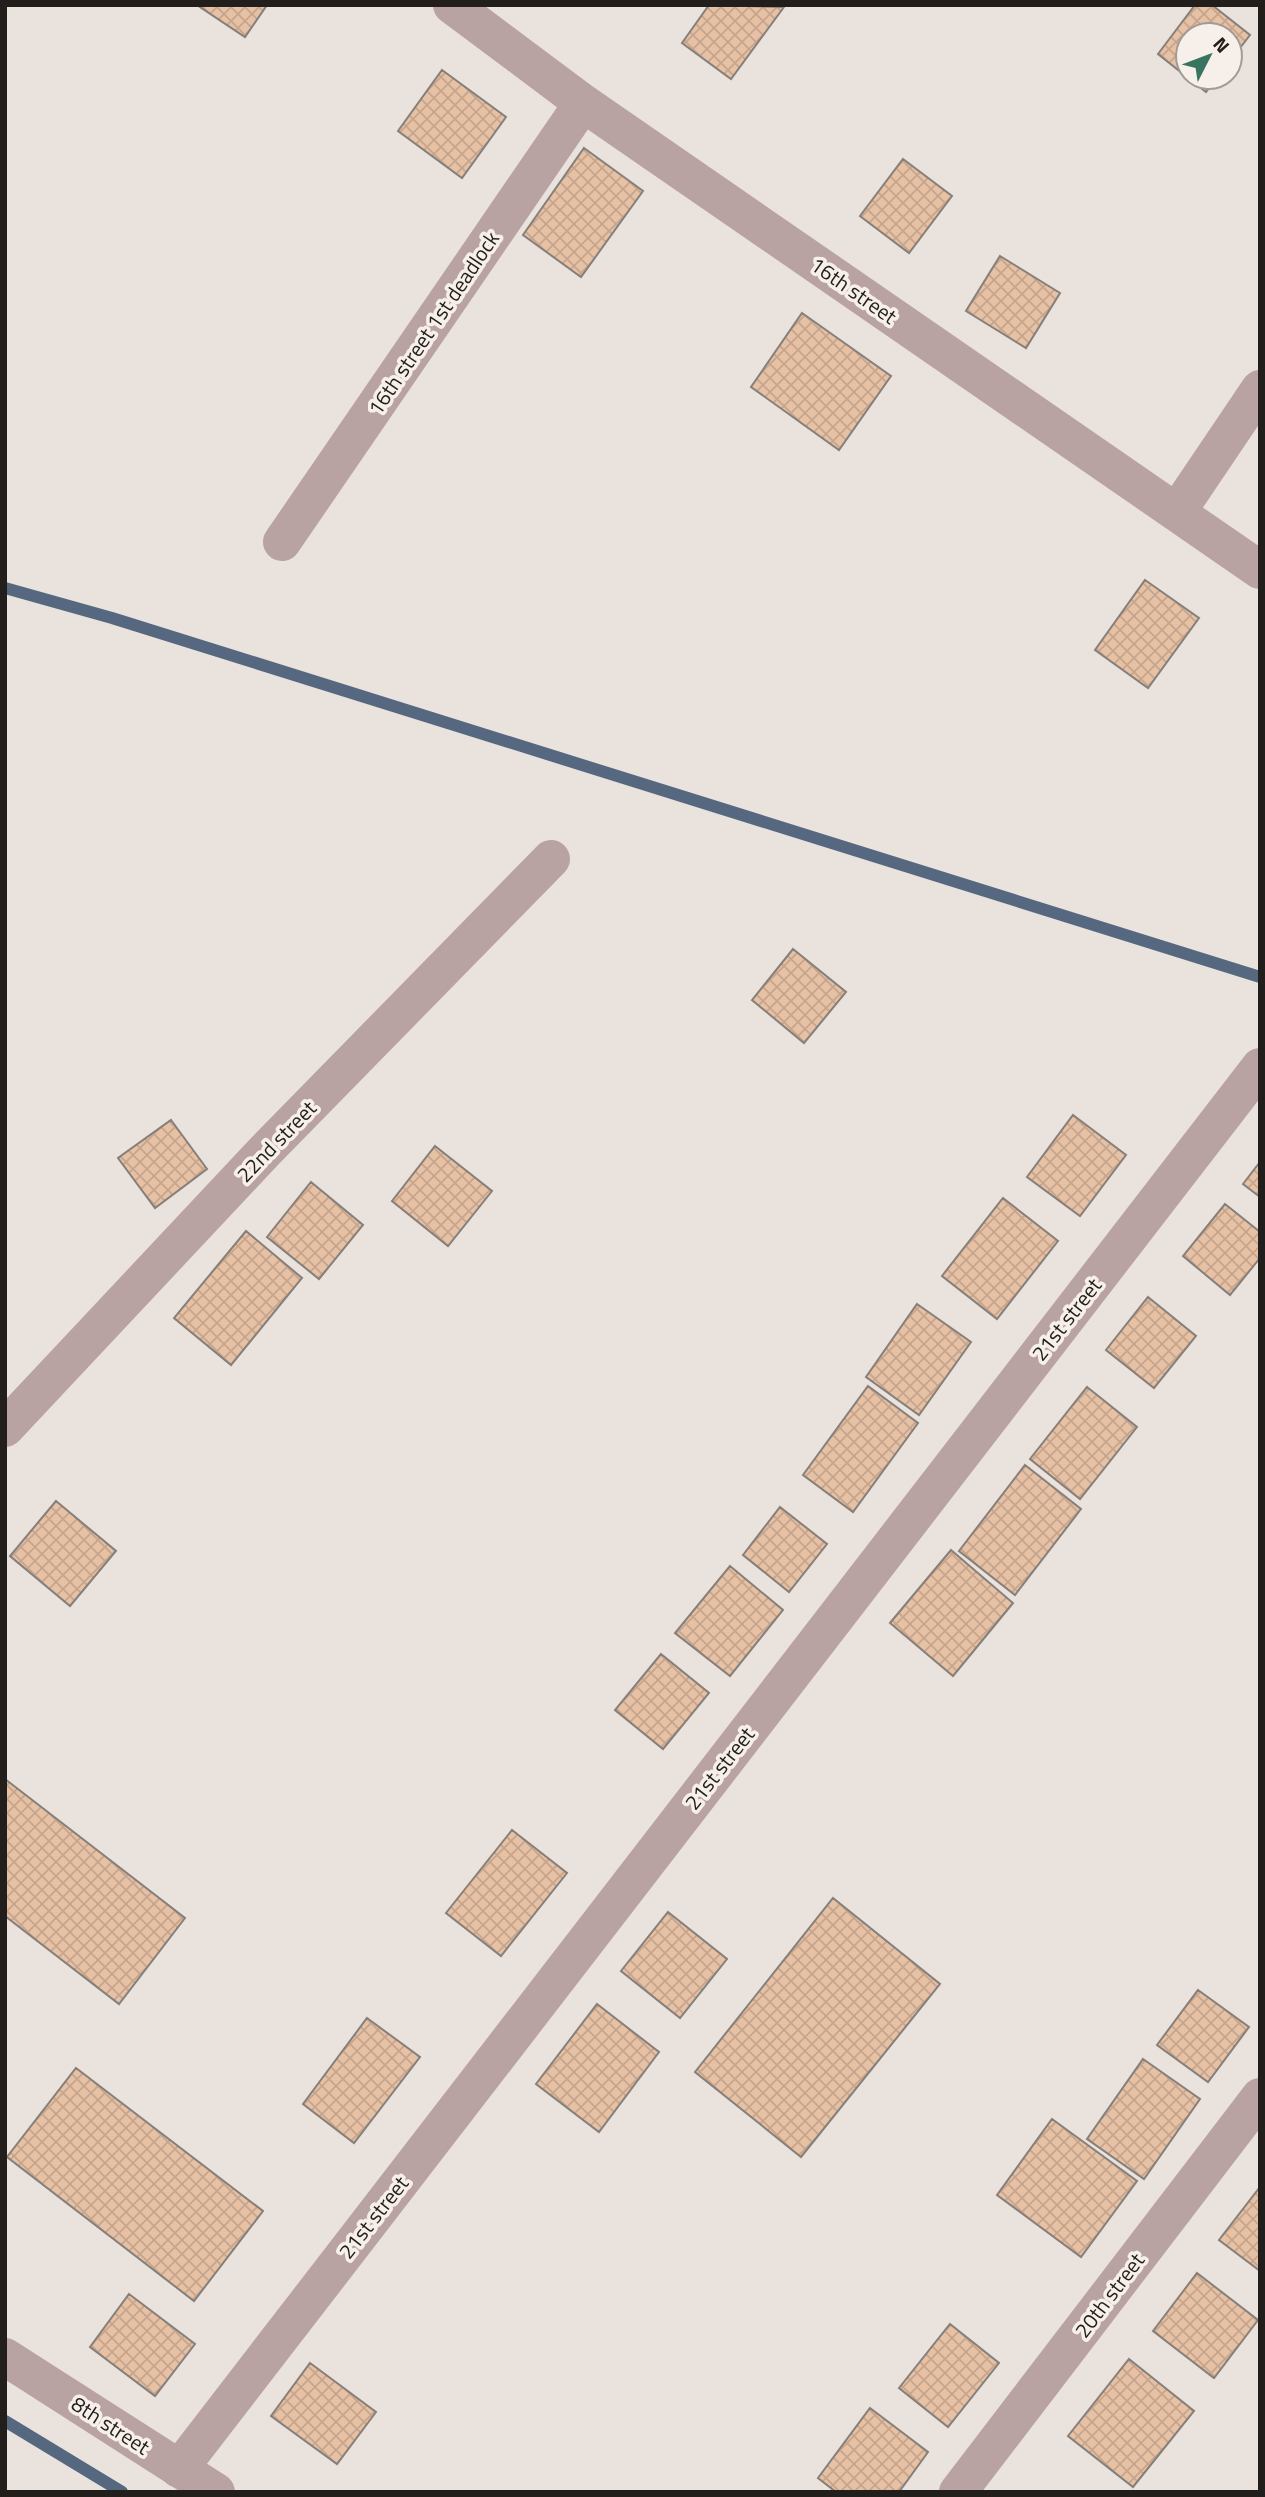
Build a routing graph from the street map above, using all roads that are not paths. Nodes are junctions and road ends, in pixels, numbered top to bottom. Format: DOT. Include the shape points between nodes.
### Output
graph roads {
  1 [pos="452,5"];
  2 [pos="583,103"];
  3 [pos="1260,388"];
  4 [pos="1177,512"];
  5 [pos="282,542"];
  6 [pos="1260,570"];
  7 [pos="551,859"];
  8 [pos="1260,1067"];
  9 [pos="5,1429"];
  10 [pos="1260,2097"];
  11 [pos="5,2357"];
  12 [pos="178,2469"];
  13 [pos="216,2492"];
  14 [pos="958,2492"];
  1 -- 2 [label="street, 16th street"];
  2 -- 4 [label="street, 16th street"];
  2 -- 5 [label="street, 16th street 1st deadlock"];
  3 -- 4 [label="street"];
  4 -- 6 [label="street, 16th street"];
  7 -- 9 [label="street, 22nd street" via="264,1153"];
  8 -- 12 [label="street, 21st street"];
  10 -- 14 [label="street, 20th street"];
  11 -- 12 [label="street, 8th street"];
  12 -- 13 [label="street, 8th street"];
}
